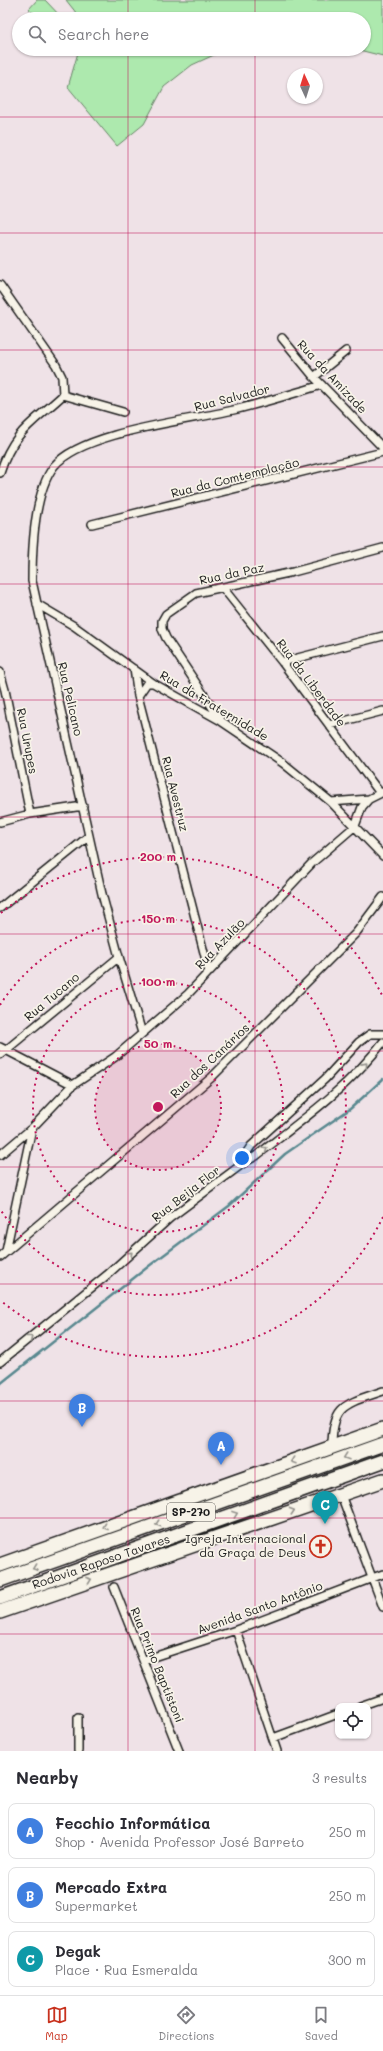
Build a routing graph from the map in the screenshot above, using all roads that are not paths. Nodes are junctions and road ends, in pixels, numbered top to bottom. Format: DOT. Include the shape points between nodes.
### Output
graph roads {
  1 [pos="0,285"];
  2 [pos="282,338"];
  3 [pos="346,350"];
  4 [pos="314,376"];
  5 [pos="322,385"];
  6 [pos="63,394"];
  7 [pos="123,412"];
  8 [pos="145,427"];
  9 [pos="383,448"];
  10 [pos="383,452"];
  11 [pos="0,473"];
  12 [pos="92,524"];
  13 [pos="383,548"];
  14 [pos="223,588"];
  15 [pos="37,604"];
  16 [pos="383,636"];
  17 [pos="282,662"];
  18 [pos="134,669"];
  19 [pos="0,672"];
  20 [pos="153,683"];
  21 [pos="138,696"];
  22 [pos="383,710"];
  23 [pos="221,720"];
  24 [pos="329,725"];
  25 [pos="381,792"];
  26 [pos="369,798"];
  27 [pos="331,802"];
  28 [pos="83,806"];
  29 [pos="30,814"];
  30 [pos="0,822"];
  31 [pos="355,826"];
  32 [pos="89,836"];
  33 [pos="383,856"];
  34 [pos="383,897"];
  35 [pos="0,908"];
  36 [pos="119,957"];
  37 [pos="209,972"];
  38 [pos="142,1033"];
  39 [pos="383,1034"];
  40 [pos="383,1042"];
  41 [pos="3,1049"];
  42 [pos="0,1055"];
  43 [pos="73,1085"];
  44 [pos="32,1128"];
  45 [pos="0,1155"];
  46 [pos="245,1162"];
  47 [pos="6,1251"];
  48 [pos="0,1257"];
  49 [pos="0,1362"];
  50 [pos="383,1392"];
  51 [pos="383,1429"];
  52 [pos="383,1444"];
  53 [pos="332,1448"];
  54 [pos="383,1461"];
  55 [pos="383,1473"];
  56 [pos="383,1480"];
  57 [pos="291,1494"];
  58 [pos="341,1495"];
  59 [pos="0,1565"];
  60 [pos="383,1574"];
  61 [pos="372,1578"];
  62 [pos="0,1580"];
  63 [pos="114,1587"];
  64 [pos="0,1598"];
  65 [pos="383,1607"];
  66 [pos="0,1612"];
  67 [pos="236,1630"];
  68 [pos="144,1660"];
  69 [pos="383,1698"];
  70 [pos="369,1703"];
  71 [pos="335,1715"];
  72 [pos="78,1717"];
  73 [pos="273,1738"];
  74 [pos="78,1751"];
  75 [pos="179,1751"];
  76 [pos="277,1751"];
  1 -- 6 [label="street" via="56,365 62,377"];
  2 -- 4 [label="street, Rua da Amizade"];
  3 -- 4 [label="street"];
  4 -- 5 [label="street, Rua da Amizade"];
  5 -- 8 [label="street, Rua Salvador" via="253,406"];
  5 -- 9 [label="street, Rua da Amizade"];
  6 -- 7 [label="street"];
  6 -- 11 [label="street" via="21,430 9,448"];
  8 -- 15 [label="street, Rua Pelicano" via="80,448 64,456 54,466 47,479 34,535 32,581"];
  10 -- 12 [label="street, Rua da Comtemplação"];
  13 -- 14 [label="street, Rua da Paz"];
  14 -- 17 [label="street, Rua da Liberdade"];
  14 -- 23 [label="street, Rua da Paz" via="206,589 196,593 166,614 162,621 166,638"];
  15 -- 18 [label="street, Rua da Fraternidade" via="74,626"];
  15 -- 28 [label="street, Rua Pelicano"];
  16 -- 17 [label="street"];
  17 -- 24 [label="street, Rua da Liberdade"];
  18 -- 20 [label="street, Rua da Fraternidade"];
  18 -- 21 [label="street, Rua Avestruz"];
  19 -- 29 [label="street, Rua Urupes"];
  20 -- 21 [label="street" via="147,683"];
  20 -- 23 [label="street, Rua da Fraternidade"];
  21 -- 37 [label="street, Rua Avestruz"];
  22 -- 24 [label="street"];
  23 -- 27 [label="street, Rua da Fraternidade" via="283,762"];
  24 -- 25 [label="street, Rua da Liberdade"];
  25 -- 26 [label="street"];
  26 -- 27 [label="street"];
  26 -- 31 [label="street, Rua Azulão" via="362,807"];
  27 -- 31 [label="street, Rua da Fraternidade"];
  28 -- 29 [label="street"];
  28 -- 32 [label="street, Rua Pelicano"];
  29 -- 30 [label="street"];
  31 -- 33 [label="street, Rua da Fraternidade"];
  31 -- 37 [label="street, Rua Azulão" via="312,862"];
  32 -- 35 [label="street"];
  32 -- 36 [label="street, Rua Pelicano"];
  34 -- 47 [label="street, Rua dos Canários" via="356,932 210,1078"];
  36 -- 38 [label="street, Rua Pelicano"];
  36 -- 41 [label="street, Rua Tucano"];
  37 -- 38 [label="street, Rua Azulão" via="188,994"];
  38 -- 43 [label="street, Rua Azulão" via="115,1057"];
  39 -- 46 [label="street" via="370,1034 359,1042 325,1079 255,1142 247,1151"];
  46 -- 40 [label="street, Rua Beija Flor, one-way" via="341,1089 360,1071"];
  41 -- 42 [label="street, Rua Tucano"];
  41 -- 43 [label="street"];
  43 -- 44 [label="street, Rua Azulão"];
  44 -- 45 [label="street, Rua Azulão"];
  44 -- 47 [label="street"];
  49 -- 46 [label="street, Rua Beija Flor, one-way" via="107,1275 170,1218"];
  47 -- 48 [label="street, Rua dos Canários"];
  50 -- 53 [label="street" via="354,1402 338,1413 332,1428"];
  51 -- 53 [label="highway"];
  52 -- 62 [label="highway, Rodovia Raposo Tavares / SP-270, one-way"];
  53 -- 59 [label="highway, one-way"];
  54 -- 57 [label="highway, Rodovia Raposo Tavares / SP-270"];
  55 -- 57 [label="highway"];
  56 -- 58 [label="highway"];
  64 -- 57 [label="highway, Rodovia Raposo Tavares / SP-270, one-way"];
  58 -- 61 [label="street"];
  66 -- 58 [label="highway, one-way"];
  60 -- 61 [label="street, Avenida Santo Antônio"];
  61 -- 65 [label="street"];
  61 -- 67 [label="street, Avenida Santo Antônio"];
  63 -- 68 [label="street, Rua Primo Baptistoni"];
  67 -- 68 [label="street, Avenida Santo Antônio"];
  67 -- 73 [label="street"];
  68 -- 75 [label="street, Rua Primo Baptistoni"];
  69 -- 70 [label="street"];
  71 -- 73 [label="street"];
  72 -- 74 [label="street"];
  73 -- 76 [label="street"];
}
